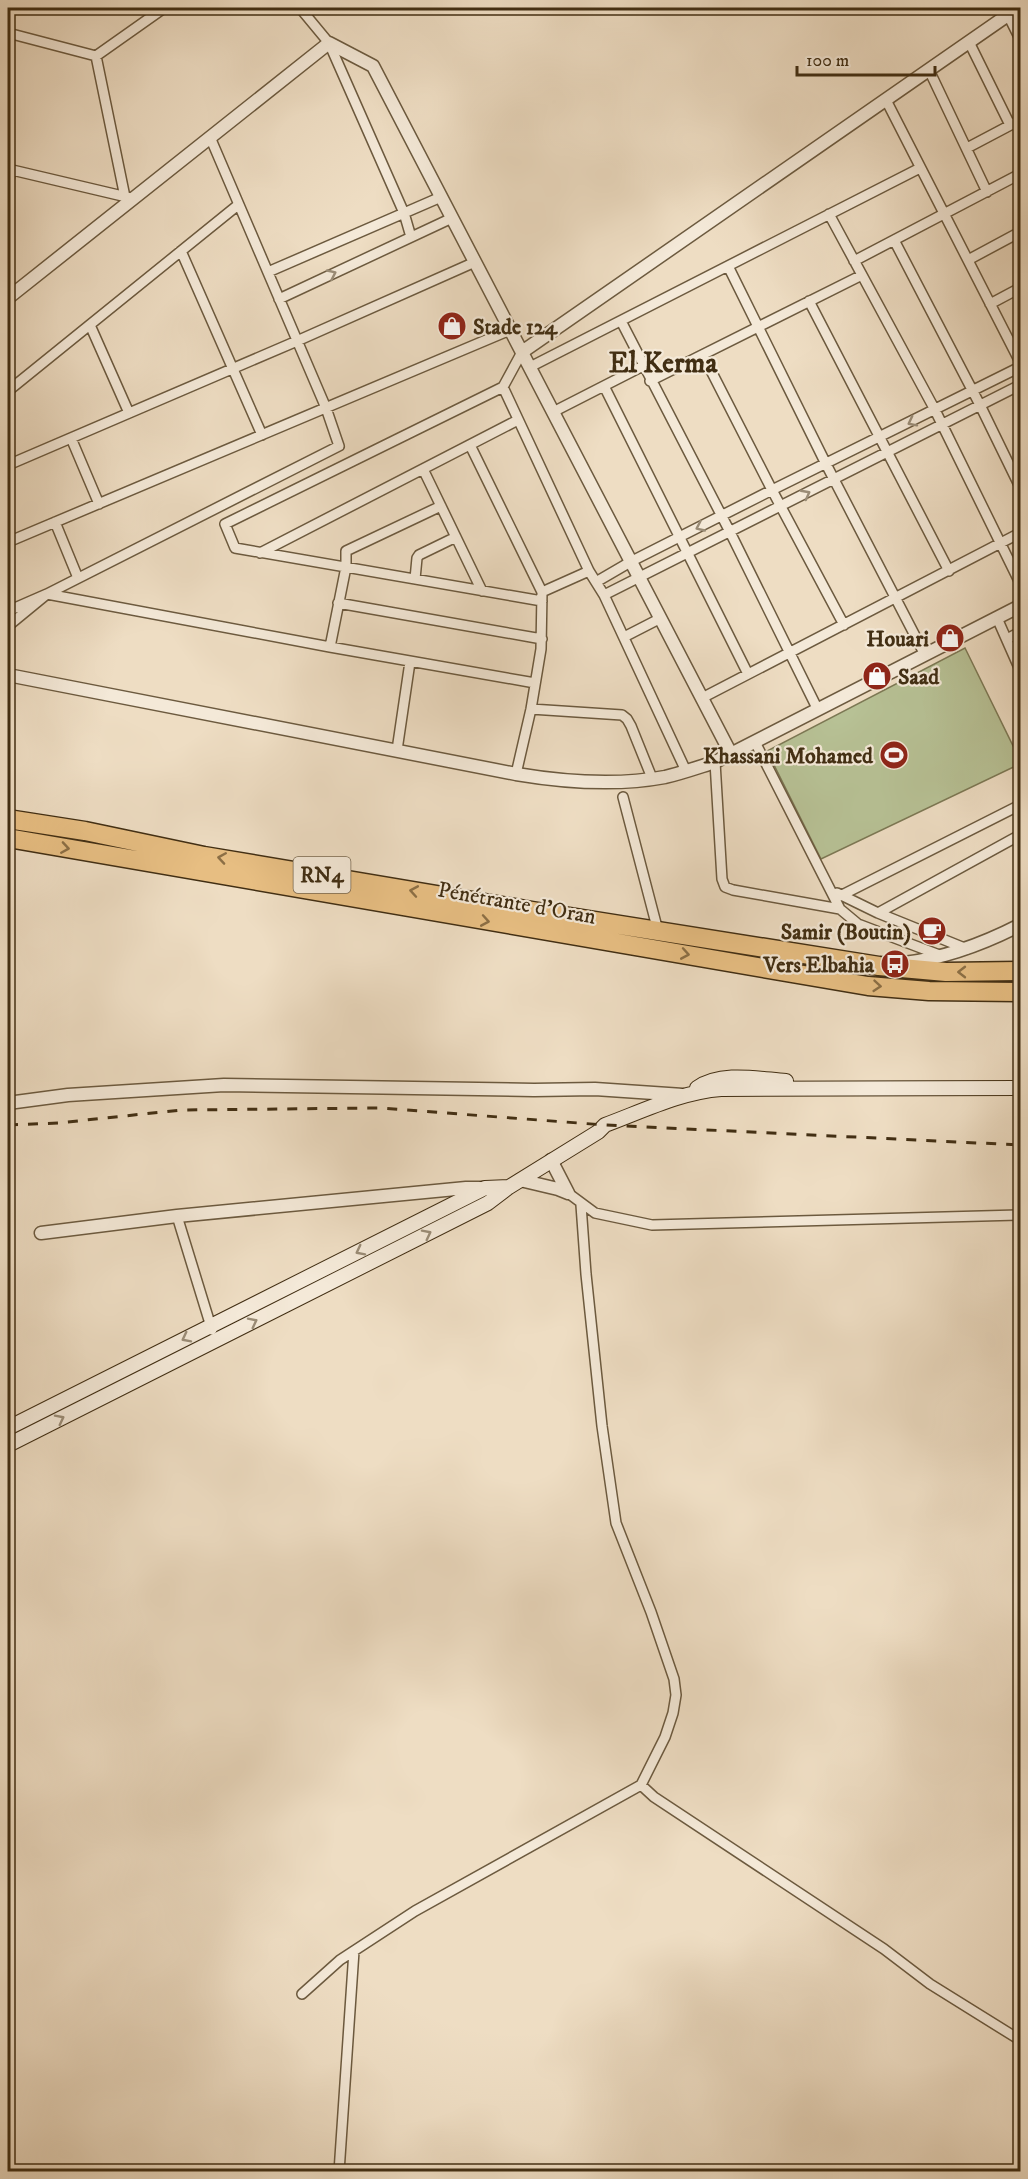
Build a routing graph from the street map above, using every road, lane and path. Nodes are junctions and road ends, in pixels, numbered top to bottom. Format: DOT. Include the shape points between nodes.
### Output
graph roads {
  1 [pos="164,8"];
  2 [pos="300,8"];
  3 [pos="1013,11"];
  4 [pos="8,33"];
  5 [pos="1020,39"];
  6 [pos="969,42"];
  7 [pos="329,44"];
  8 [pos="96,56"];
  9 [pos="929,70"];
  10 [pos="886,100"];
  11 [pos="1020,120"];
  12 [pos="1010,125"];
  13 [pos="210,137"];
  14 [pos="967,148"];
  15 [pos="920,168"];
  16 [pos="9,170"];
  17 [pos="1020,174"];
  18 [pos="8,184"];
  19 [pos="987,192"];
  20 [pos="441,197"];
  21 [pos="129,198"];
  22 [pos="238,205"];
  23 [pos="404,213"];
  24 [pos="829,214"];
  25 [pos="944,214"];
  26 [pos="452,218"];
  27 [pos="1020,232"];
  28 [pos="411,237"];
  29 [pos="894,240"];
  30 [pos="181,251"];
  31 [pos="968,260"];
  32 [pos="855,261"];
  33 [pos="475,262"];
  34 [pos="728,266"];
  35 [pos="268,272"];
  36 [pos="862,275"];
  37 [pos="1020,288"];
  38 [pos="8,298"];
  39 [pos="279,299"];
  40 [pos="809,302"];
  41 [pos="990,304"];
  42 [pos="621,321"];
  43 [pos="90,325"];
  44 [pos="758,327"];
  45 [pos="510,330"];
  46 [pos="297,341"];
  47 [pos="522,352"];
  48 [pos="703,355"];
  49 [pos="1020,362"];
  50 [pos="643,366"];
  51 [pos="1020,367"];
  52 [pos="530,368"];
  53 [pos="233,369"];
  54 [pos="650,381"];
  55 [pos="1020,385"];
  56 [pos="604,386"];
  57 [pos="503,387"];
  58 [pos="8,391"];
  59 [pos="973,391"];
  60 [pos="981,405"];
  61 [pos="326,408"];
  62 [pos="934,410"];
  63 [pos="553,412"];
  64 [pos="129,413"];
  65 [pos="518,420"];
  66 [pos="942,424"];
  67 [pos="262,435"];
  68 [pos="71,438"];
  69 [pos="880,438"];
  70 [pos="470,445"];
  71 [pos="888,451"];
  72 [pos="826,464"];
  73 [pos="8,465"];
  74 [pos="423,469"];
  75 [pos="834,479"];
  76 [pos="1020,487"];
  77 [pos="772,490"];
  78 [pos="99,504"];
  79 [pos="441,506"];
  80 [pos="781,507"];
  81 [pos="721,517"];
  82 [pos="55,522"];
  83 [pos="729,530"];
  84 [pos="1020,533"];
  85 [pos="456,537"];
  86 [pos="679,537"];
  87 [pos="8,542"];
  88 [pos="1002,543"];
  89 [pos="688,552"];
  90 [pos="260,553"];
  91 [pos="632,561"];
  92 [pos="346,567"];
  93 [pos="589,571"];
  94 [pos="949,571"];
  95 [pos="639,576"];
  96 [pos="78,578"];
  97 [pos="415,579"];
  98 [pos="596,582"];
  99 [pos="1020,583"];
  100 [pos="482,591"];
  101 [pos="47,594"];
  102 [pos="604,595"];
  103 [pos="542,596"];
  104 [pos="895,599"];
  105 [pos="339,603"];
  106 [pos="1020,606"];
  107 [pos="8,610"];
  108 [pos="661,618"];
  109 [pos="997,618"];
  110 [pos="844,625"];
  111 [pos="8,626"];
  112 [pos="1020,632"];
  113 [pos="624,637"];
  114 [pos="542,639"];
  115 [pos="1007,639"];
  116 [pos="330,647"];
  117 [pos="788,653"];
  118 [pos="925,655"];
  119 [pos="410,662"];
  120 [pos="1020,670"];
  121 [pos="748,674"];
  122 [pos="8,675"];
  123 [pos="536,683"];
  124 [pos="702,698"];
  125 [pos="531,709"];
  126 [pos="818,710"];
  127 [pos="755,742"];
  128 [pos="397,750"];
  129 [pos="731,754"];
  130 [pos="715,762"];
  131 [pos="686,771"];
  132 [pos="516,774"];
  133 [pos="652,778"];
  134 [pos="622,797"];
  135 [pos="1020,806"];
  136 [pos="8,819"];
  137 [pos="1020,835"];
  138 [pos="8,838"];
  139 [pos="828,885"];
  140 [pos="840,896"];
  141 [pos="840,909"];
  142 [pos="878,913"];
  143 [pos="1020,925"];
  144 [pos="658,931"];
  145 [pos="910,944"];
  146 [pos="967,949"];
  147 [pos="942,956"];
  148 [pos="904,963"];
  149 [pos="879,966"];
  150 [pos="1020,971"];
  151 [pos="1020,992"];
  152 [pos="1020,1088"];
  153 [pos="687,1095"];
  154 [pos="8,1103"];
  155 [pos="551,1160"];
  156 [pos="515,1184"];
  157 [pos="485,1188"];
  158 [pos="568,1193"];
  159 [pos="582,1205"];
  160 [pos="1020,1215"];
  161 [pos="177,1216"];
  162 [pos="41,1233"];
  163 [pos="210,1327"];
  164 [pos="218,1339"];
  165 [pos="8,1428"];
  166 [pos="8,1445"];
  167 [pos="641,1785"];
  168 [pos="354,1951"];
  169 [pos="302,1995"];
  170 [pos="1020,2040"];
  171 [pos="339,2172"];
  1 -- 8 [label="street"];
  2 -- 7 [label="street"];
  3 -- 5 [label="street"];
  3 -- 6 [label="street"];
  4 -- 8 [label="street"];
  6 -- 9 [label="street"];
  6 -- 12 [label="street"];
  7 -- 13 [label="street"];
  7 -- 20 [label="street" via="373,66"];
  7 -- 23 [label="street"];
  8 -- 21 [label="street"];
  9 -- 10 [label="street"];
  9 -- 14 [label="street"];
  10 -- 15 [label="street"];
  10 -- 47 [label="street"];
  11 -- 12 [label="street"];
  12 -- 14 [label="street"];
  13 -- 21 [label="street"];
  13 -- 22 [label="street"];
  14 -- 19 [label="street"];
  15 -- 24 [label="street"];
  15 -- 25 [label="street"];
  16 -- 18 [label="street"];
  16 -- 21 [label="street"];
  17 -- 19 [label="street"];
  19 -- 25 [label="street"];
  20 -- 23 [label="street"];
  20 -- 26 [label="street"];
  21 -- 38 [label="street"];
  22 -- 30 [label="street"];
  22 -- 35 [label="street"];
  23 -- 28 [label="street"];
  23 -- 35 [label="street"];
  24 -- 32 [label="street"];
  24 -- 34 [label="street"];
  25 -- 29 [label="street"];
  25 -- 31 [label="street"];
  26 -- 28 [label="street"];
  26 -- 33 [label="street"];
  27 -- 31 [label="street"];
  39 -- 28 [label="street, one-way"];
  29 -- 32 [label="street"];
  29 -- 59 [label="street"];
  30 -- 43 [label="street"];
  30 -- 53 [label="street"];
  31 -- 41 [label="street"];
  32 -- 36 [label="street"];
  33 -- 45 [label="street"];
  33 -- 46 [label="street"];
  34 -- 42 [label="street"];
  34 -- 44 [label="street"];
  35 -- 39 [label="street"];
  36 -- 40 [label="street"];
  36 -- 62 [label="street"];
  37 -- 41 [label="street"];
  39 -- 46 [label="street"];
  40 -- 44 [label="street"];
  40 -- 69 [label="street"];
  41 -- 49 [label="street"];
  42 -- 50 [label="street"];
  42 -- 52 [label="street"];
  43 -- 58 [label="street"];
  43 -- 64 [label="street"];
  44 -- 48 [label="street"];
  44 -- 72 [label="street"];
  45 -- 47 [label="street"];
  45 -- 61 [label="street"];
  46 -- 53 [label="street"];
  46 -- 61 [label="street"];
  47 -- 52 [label="street"];
  47 -- 57 [label="street"];
  48 -- 54 [label="street"];
  48 -- 77 [label="street"];
  50 -- 54 [label="street"];
  50 -- 56 [label="street"];
  51 -- 59 [label="street"];
  52 -- 63 [label="street"];
  53 -- 64 [label="street"];
  53 -- 67 [label="street"];
  54 -- 81 [label="street"];
  55 -- 60 [label="street"];
  56 -- 63 [label="street"];
  56 -- 86 [label="street"];
  57 -- 65 [label="street"];
  57 -- 90 [label="street" via="225,524 235,548"];
  59 -- 60 [label="street"];
  59 -- 62 [label="street"];
  60 -- 66 [label="street"];
  60 -- 76 [label="street"];
  61 -- 67 [label="street"];
  61 -- 96 [label="street" via="339,446"];
  62 -- 66 [label="street"];
  62 -- 69 [label="street, one-way"];
  63 -- 91 [label="street"];
  64 -- 68 [label="street"];
  65 -- 70 [label="street"];
  65 -- 93 [label="street"];
  66 -- 71 [label="street"];
  66 -- 88 [label="street"];
  67 -- 78 [label="street"];
  68 -- 73 [label="street"];
  68 -- 78 [label="street"];
  69 -- 71 [label="street"];
  69 -- 72 [label="street"];
  70 -- 74 [label="street"];
  70 -- 103 [label="street"];
  71 -- 75 [label="street"];
  71 -- 94 [label="street"];
  72 -- 75 [label="street"];
  72 -- 77 [label="street"];
  74 -- 79 [label="street"];
  74 -- 90 [label="street"];
  80 -- 75 [label="street, one-way"];
  75 -- 104 [label="street"];
  77 -- 80 [label="street"];
  77 -- 81 [label="street"];
  78 -- 82 [label="street"];
  79 -- 85 [label="street"];
  79 -- 92 [label="street" via="346,551"];
  80 -- 83 [label="street"];
  80 -- 110 [label="street"];
  81 -- 83 [label="street"];
  81 -- 86 [label="street, one-way"];
  82 -- 87 [label="street"];
  82 -- 96 [label="street"];
  83 -- 89 [label="street"];
  83 -- 117 [label="street"];
  84 -- 88 [label="street"];
  85 -- 97 [label="street" via="419,555"];
  85 -- 100 [label="street"];
  86 -- 89 [label="street"];
  86 -- 91 [label="street"];
  88 -- 94 [label="street"];
  88 -- 99 [label="street"];
  89 -- 95 [label="street"];
  89 -- 121 [label="street"];
  90 -- 92 [label="street"];
  91 -- 95 [label="street"];
  91 -- 98 [label="street"];
  92 -- 97 [label="street"];
  92 -- 105 [label="street"];
  93 -- 98 [label="street"];
  93 -- 103 [label="street"];
  94 -- 104 [label="street"];
  95 -- 102 [label="street"];
  95 -- 108 [label="street"];
  96 -- 101 [label="street"];
  97 -- 100 [label="street"];
  98 -- 102 [label="street"];
  100 -- 103 [label="street"];
  101 -- 107 [label="street"];
  101 -- 111 [label="street"];
  101 -- 116 [label="street"];
  102 -- 113 [label="street"];
  103 -- 114 [label="street"];
  104 -- 110 [label="street"];
  104 -- 118 [label="street"];
  105 -- 114 [label="street"];
  105 -- 116 [label="street"];
  106 -- 109 [label="street"];
  108 -- 113 [label="street"];
  108 -- 124 [label="street"];
  109 -- 115 [label="street"];
  109 -- 118 [label="street"];
  110 -- 117 [label="street"];
  112 -- 115 [label="street"];
  113 -- 131 [label="street"];
  114 -- 123 [label="street"];
  115 -- 120 [label="street"];
  116 -- 119 [label="street"];
  117 -- 121 [label="street"];
  117 -- 126 [label="street"];
  118 -- 126 [label="street"];
  119 -- 123 [label="street"];
  119 -- 128 [label="street"];
  121 -- 124 [label="street"];
  122 -- 128 [label="street"];
  123 -- 125 [label="street"];
  124 -- 129 [label="street"];
  125 -- 132 [label="street"];
  125 -- 133 [label="street" via="622,715 631,726"];
  126 -- 127 [label="street"];
  127 -- 129 [label="street"];
  127 -- 139 [label="street"];
  128 -- 132 [label="street"];
  129 -- 130 [label="street"];
  130 -- 131 [label="street"];
  130 -- 141 [label="street" via="725,887"];
  131 -- 133 [label="street"];
  132 -- 133 [label="street" via="578,781"];
  134 -- 144 [label="street"];
  135 -- 140 [label="street"];
  144 -- 136 [label="highway, Pénétrante d'Oran / RN4, one-way" via="204,856"];
  137 -- 142 [label="street"];
  138 -- 151 [label="highway, Pénétrante d'Oran / RN4, one-way" via="868,986"];
  139 -- 140 [label="street"];
  139 -- 141 [label="street"];
  140 -- 142 [label="street"];
  141 -- 145 [label="street" via="858,924"];
  142 -- 146 [label="street"];
  143 -- 146 [label="street"];
  144 -- 149 [label="highway, Pénétrante d'Oran / RN4"];
  145 -- 147 [label="street"];
  145 -- 148 [label="street" via="914,951"];
  146 -- 147 [label="street"];
  147 -- 148 [label="street"];
  148 -- 149 [label="street"];
  150 -- 149 [label="highway, Pénétrante d'Oran / RN4, one-way" via="946,972"];
  152 -- 153 [label="main road" via="890,1089 748,1078 706,1082"];
  153 -- 154 [label="street" via="595,1089 224,1085"];
  153 -- 155 [label="main road" via="605,1125"];
  155 -- 156 [label="main road"];
  155 -- 158 [label="street"];
  156 -- 157 [label="main road"];
  156 -- 158 [label="street"];
  164 -- 156 [label="main road, one-way" via="488,1203"];
  157 -- 161 [label="street"];
  157 -- 163 [label="main road, one-way"];
  158 -- 159 [label="street"];
  159 -- 160 [label="street" via="594,1213 652,1225"];
  159 -- 167 [label="street" via="602,1426 616,1523 651,1611 676,1695 665,1737"];
  161 -- 162 [label="street"];
  161 -- 163 [label="street"];
  163 -- 164 [label="street"];
  163 -- 165 [label="main road, one-way"];
  166 -- 164 [label="main road, one-way"];
  167 -- 168 [label="street" via="425,1905"];
  167 -- 170 [label="street" via="930,1984"];
  168 -- 169 [label="street"];
  168 -- 171 [label="street"];
}
